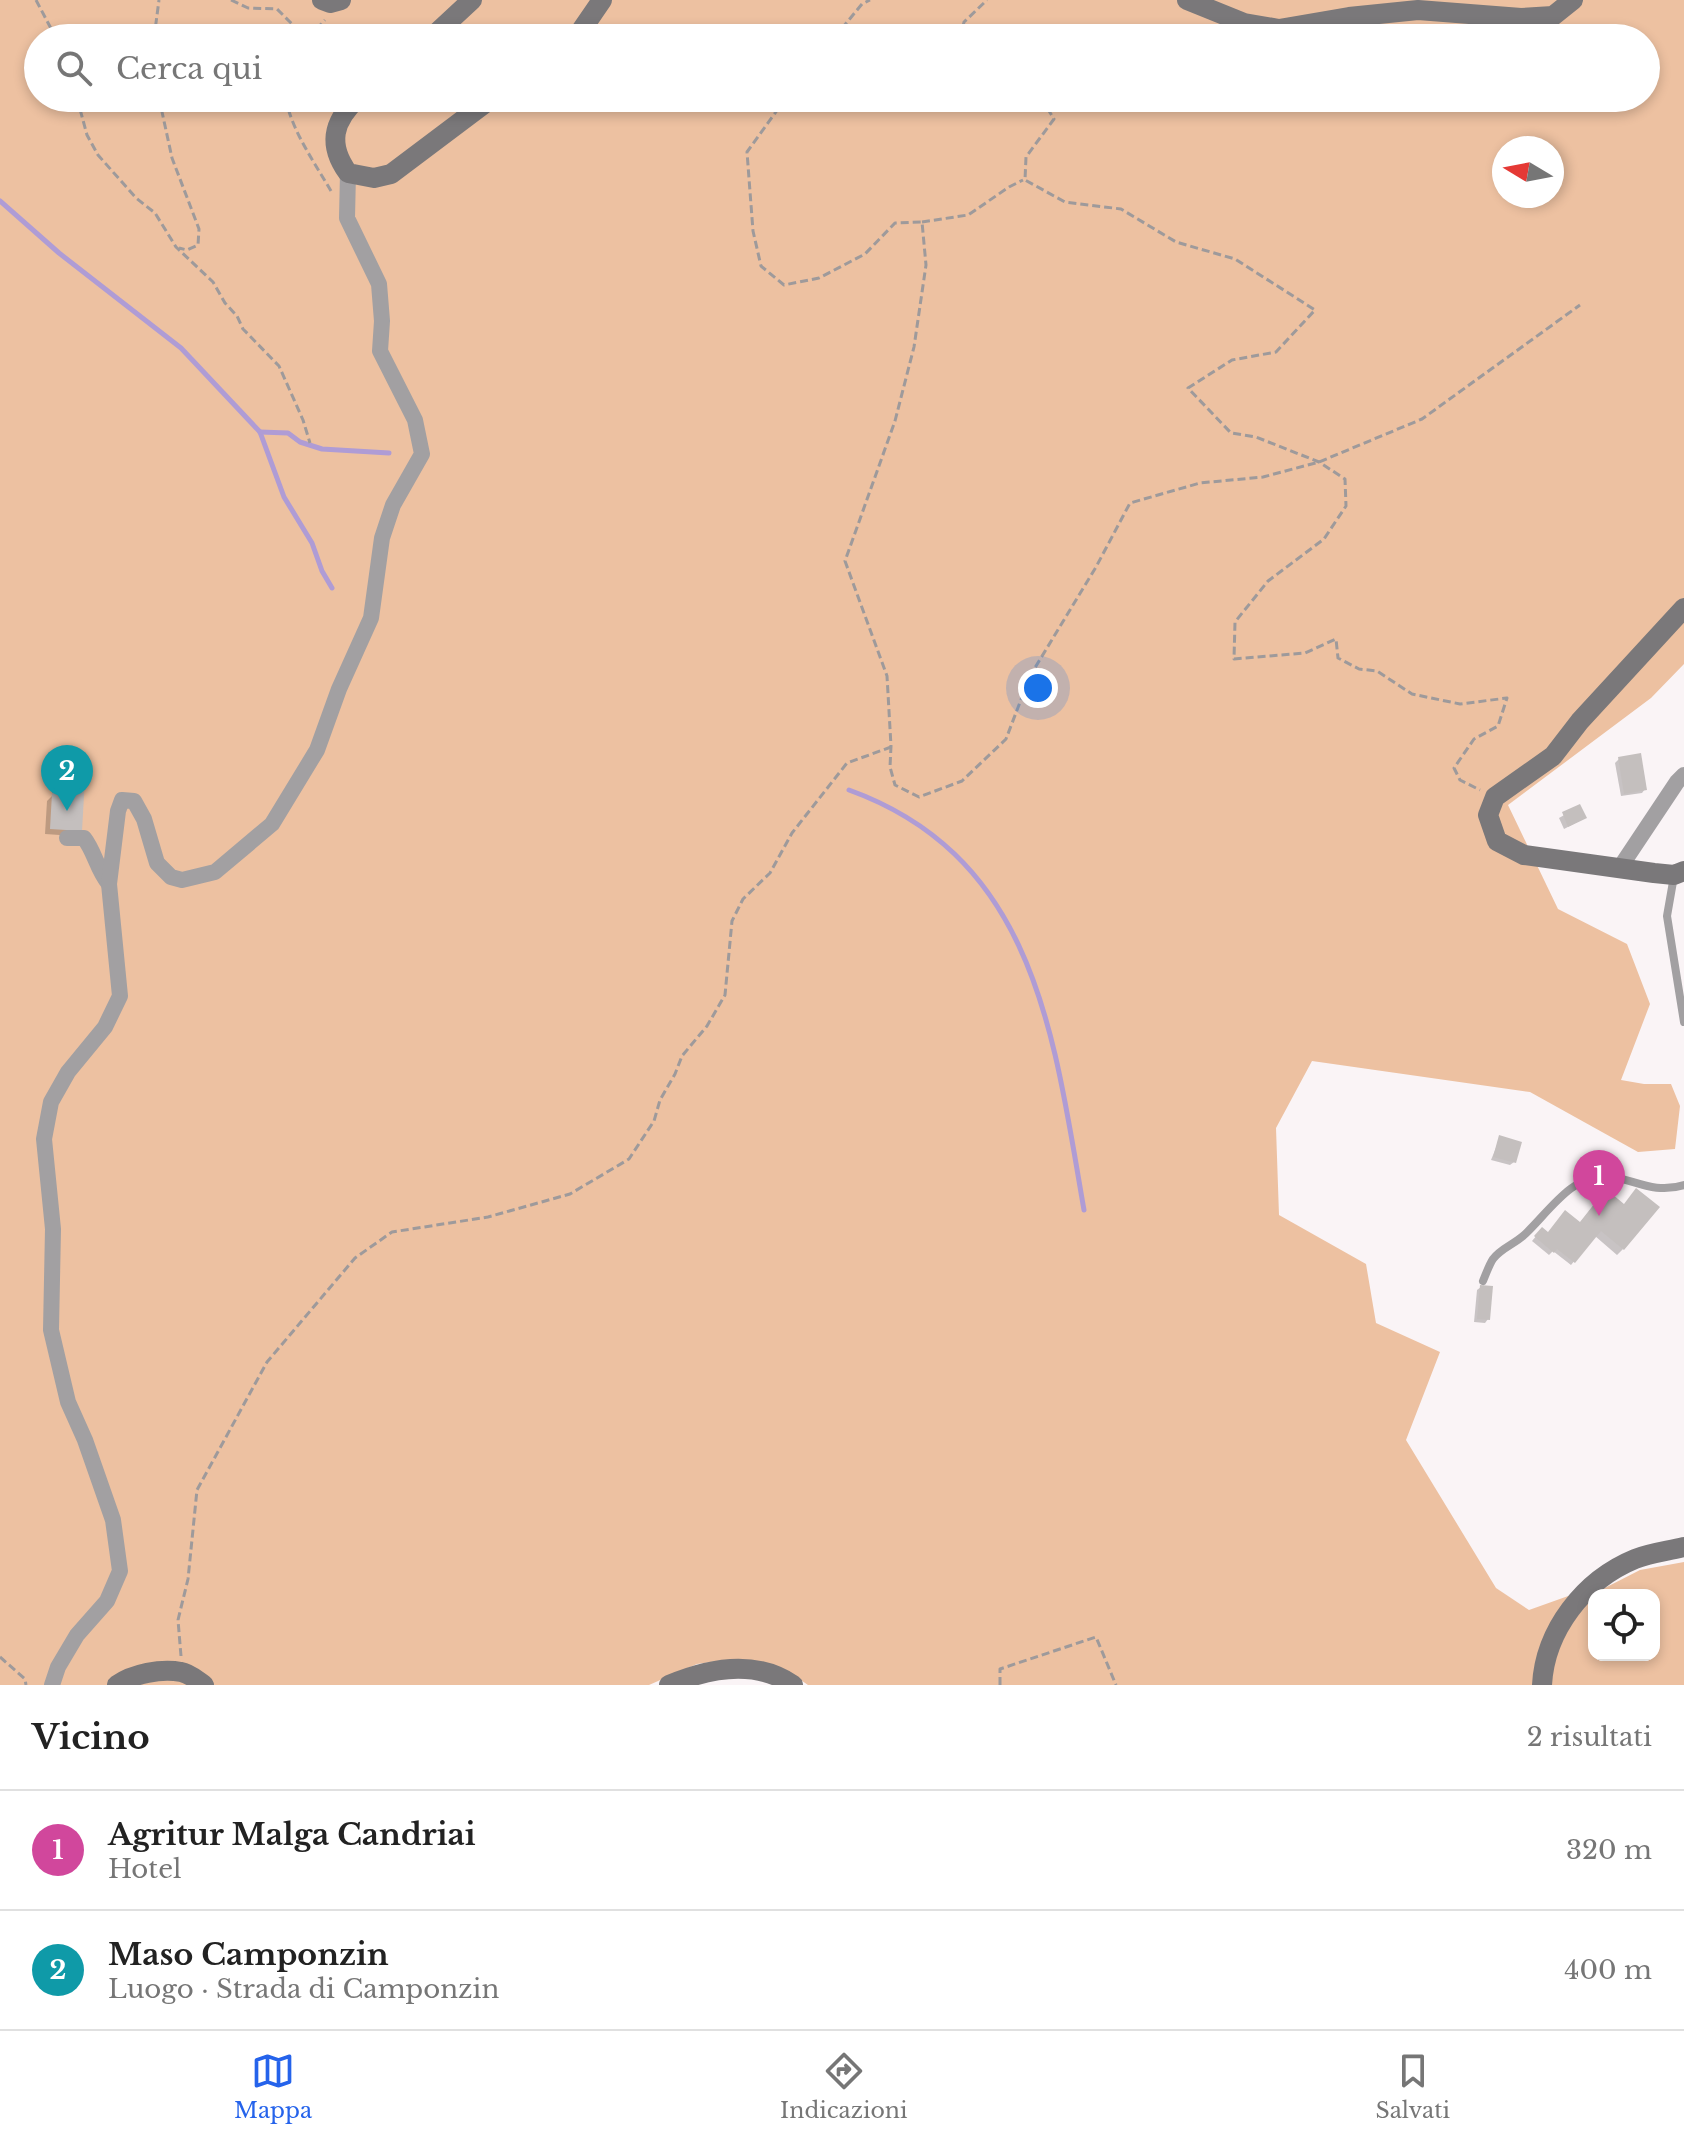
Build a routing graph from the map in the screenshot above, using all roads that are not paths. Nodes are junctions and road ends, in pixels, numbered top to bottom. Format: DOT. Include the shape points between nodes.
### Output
graph roads {
  1 [pos="322,0"];
  2 [pos="341,0"];
  3 [pos="472,0"];
  4 [pos="602,0"];
  5 [pos="1187,0"];
  6 [pos="1573,0"];
  7 [pos="446,24"];
  8 [pos="586,24"];
  9 [pos="1250,24"];
  10 [pos="1308,24"];
  11 [pos="343,112"];
  12 [pos="473,112"];
  13 [pos="348,173"];
  14 [pos="1684,608"];
  15 [pos="1684,775"];
  16 [pos="67,838"];
  17 [pos="1619,869"];
  18 [pos="1679,873"];
  19 [pos="109,884"];
  20 [pos="1684,1022"];
  21 [pos="1684,1185"];
  22 [pos="1483,1281"];
  23 [pos="1684,1547"];
  24 [pos="52,1685"];
  25 [pos="117,1685"];
  26 [pos="204,1685"];
  27 [pos="669,1685"];
  28 [pos="793,1685"];
  29 [pos="1542,1685"];
  1 -- 2 [label="street"];
  3 -- 7 [label="street"];
  4 -- 8 [label="street"];
  5 -- 9 [label="street"];
  6 -- 10 [label="street" via="1553,16 1418,10"];
  11 -- 13 [label="street" via="334,137 339,161"];
  12 -- 13 [label="street" via="391,174 374,178"];
  13 -- 19 [label="street" via="347,218 379,284 380,351 415,420 422,454 393,505 382,538 371,618 317,750 272,824 215,872 182,880 162,870 134,801 122,800"];
  14 -- 17 [label="street" via="1553,756 1495,797 1488,815 1497,841 1524,855"];
  15 -- 17 [label="street"];
  16 -- 19 [label="street" via="84,838"];
  17 -- 18 [label="street"];
  18 -- 20 [label="lane" via="1667,916"];
  19 -- 24 [label="street" via="120,996 105,1027 51,1102 44,1139 53,1229 51,1330 68,1402 113,1520 120,1571 107,1601 77,1635"];
  21 -- 22 [label="lane" via="1642,1187 1604,1176 1585,1182 1555,1200 1524,1235 1494,1258"];
  23 -- 29 [label="street" via="1635,1559 1590,1587 1555,1634"];
  25 -- 26 [label="street" via="149,1673 183,1672"];
  27 -- 28 [label="street" via="726,1668 756,1670"];
}
